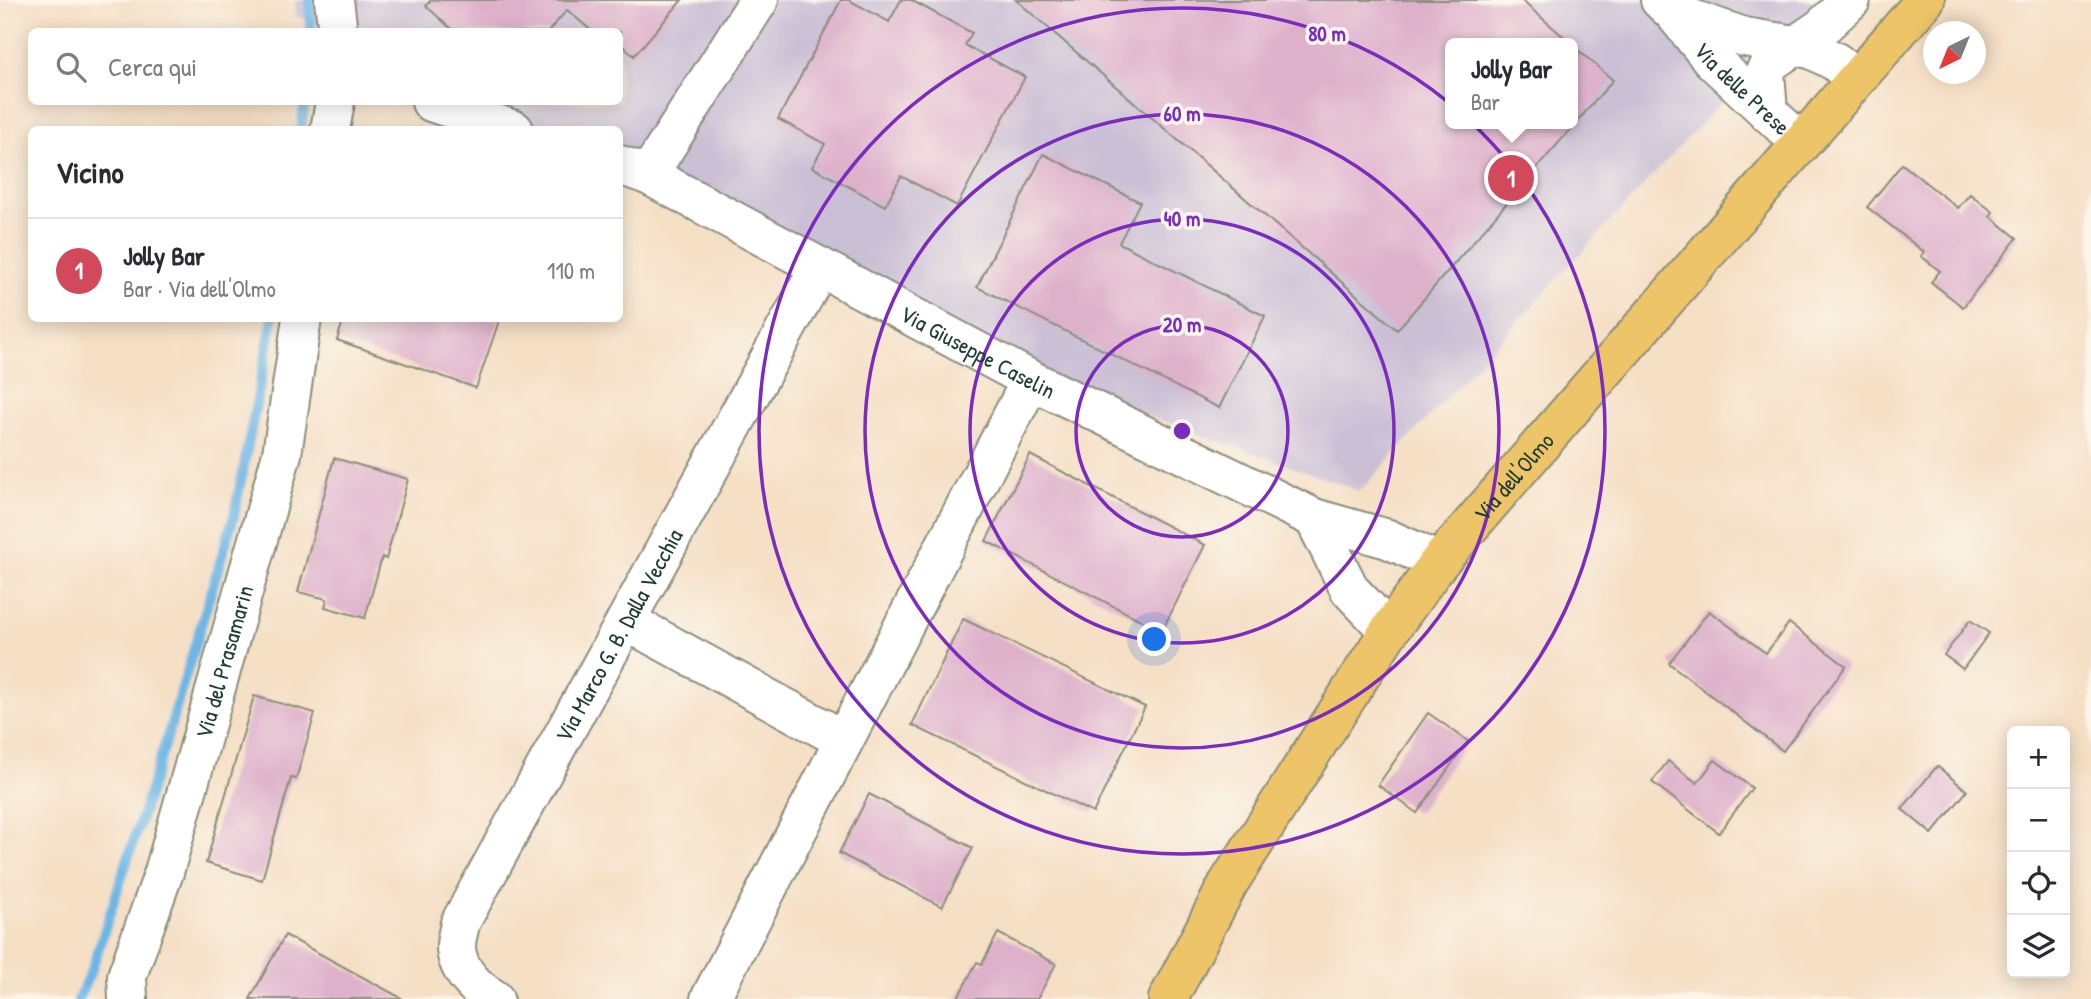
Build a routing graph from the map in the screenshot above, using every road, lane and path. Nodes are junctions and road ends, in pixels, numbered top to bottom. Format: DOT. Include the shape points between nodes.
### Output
graph roads {
  1 [pos="334,0"];
  2 [pos="759,0"];
  3 [pos="1851,0"];
  4 [pos="1925,0"];
  5 [pos="1666,6"];
  6 [pos="338,28"];
  7 [pos="1795,45"];
  8 [pos="1856,79"];
  9 [pos="334,105"];
  10 [pos="440,105"];
  11 [pos="1768,113"];
  12 [pos="331,126"];
  13 [pos="502,126"];
  14 [pos="1800,142"];
  15 [pos="634,170"];
  16 [pos="820,267"];
  17 [pos="301,322"];
  18 [pos="1031,380"];
  19 [pos="1314,518"];
  20 [pos="1439,562"];
  21 [pos="626,621"];
  22 [pos="1389,631"];
  23 [pos="844,740"];
  24 [pos="128,999"];
  25 [pos="494,999"];
  26 [pos="710,999"];
  27 [pos="1168,999"];
  1 -- 6 [label="street"];
  2 -- 15 [label="street, Via Giuseppe Caselin"];
  3 -- 7 [label="street"];
  4 -- 8 [label="main road, Via dell'Olmo"];
  5 -- 7 [label="street" via="1744,37"];
  5 -- 11 [label="street, Via delle Prese" via="1712,60"];
  7 -- 8 [label="street" via="1836,62"];
  7 -- 11 [label="street" via="1765,72"];
  8 -- 14 [label="main road, Via dell'Olmo"];
  9 -- 12 [label="street"];
  10 -- 13 [label="street"];
  11 -- 14 [label="street, Via delle Prese"];
  14 -- 20 [label="main road, Via dell'Olmo"];
  15 -- 16 [label="street, Via Giuseppe Caselin"];
  16 -- 18 [label="street, Via Giuseppe Caselin"];
  16 -- 21 [label="street, Via Marco G. B. Dalla Vecchia"];
  17 -- 24 [label="street, Via del Prasamarin" via="282,454 164,872 127,976"];
  18 -- 19 [label="street, Via Giuseppe Caselin"];
  18 -- 23 [label="street"];
  19 -- 20 [label="street, Via Giuseppe Caselin" via="1388,539"];
  19 -- 22 [label="street" via="1350,590"];
  20 -- 22 [label="main road, Via dell'Olmo"];
  21 -- 23 [label="street"];
  21 -- 25 [label="street, Via Marco G. B. Dalla Vecchia" via="460,923 456,947 461,966 477,989"];
  22 -- 27 [label="main road, Via dell'Olmo" via="1228,884"];
  23 -- 26 [label="street"];
}
